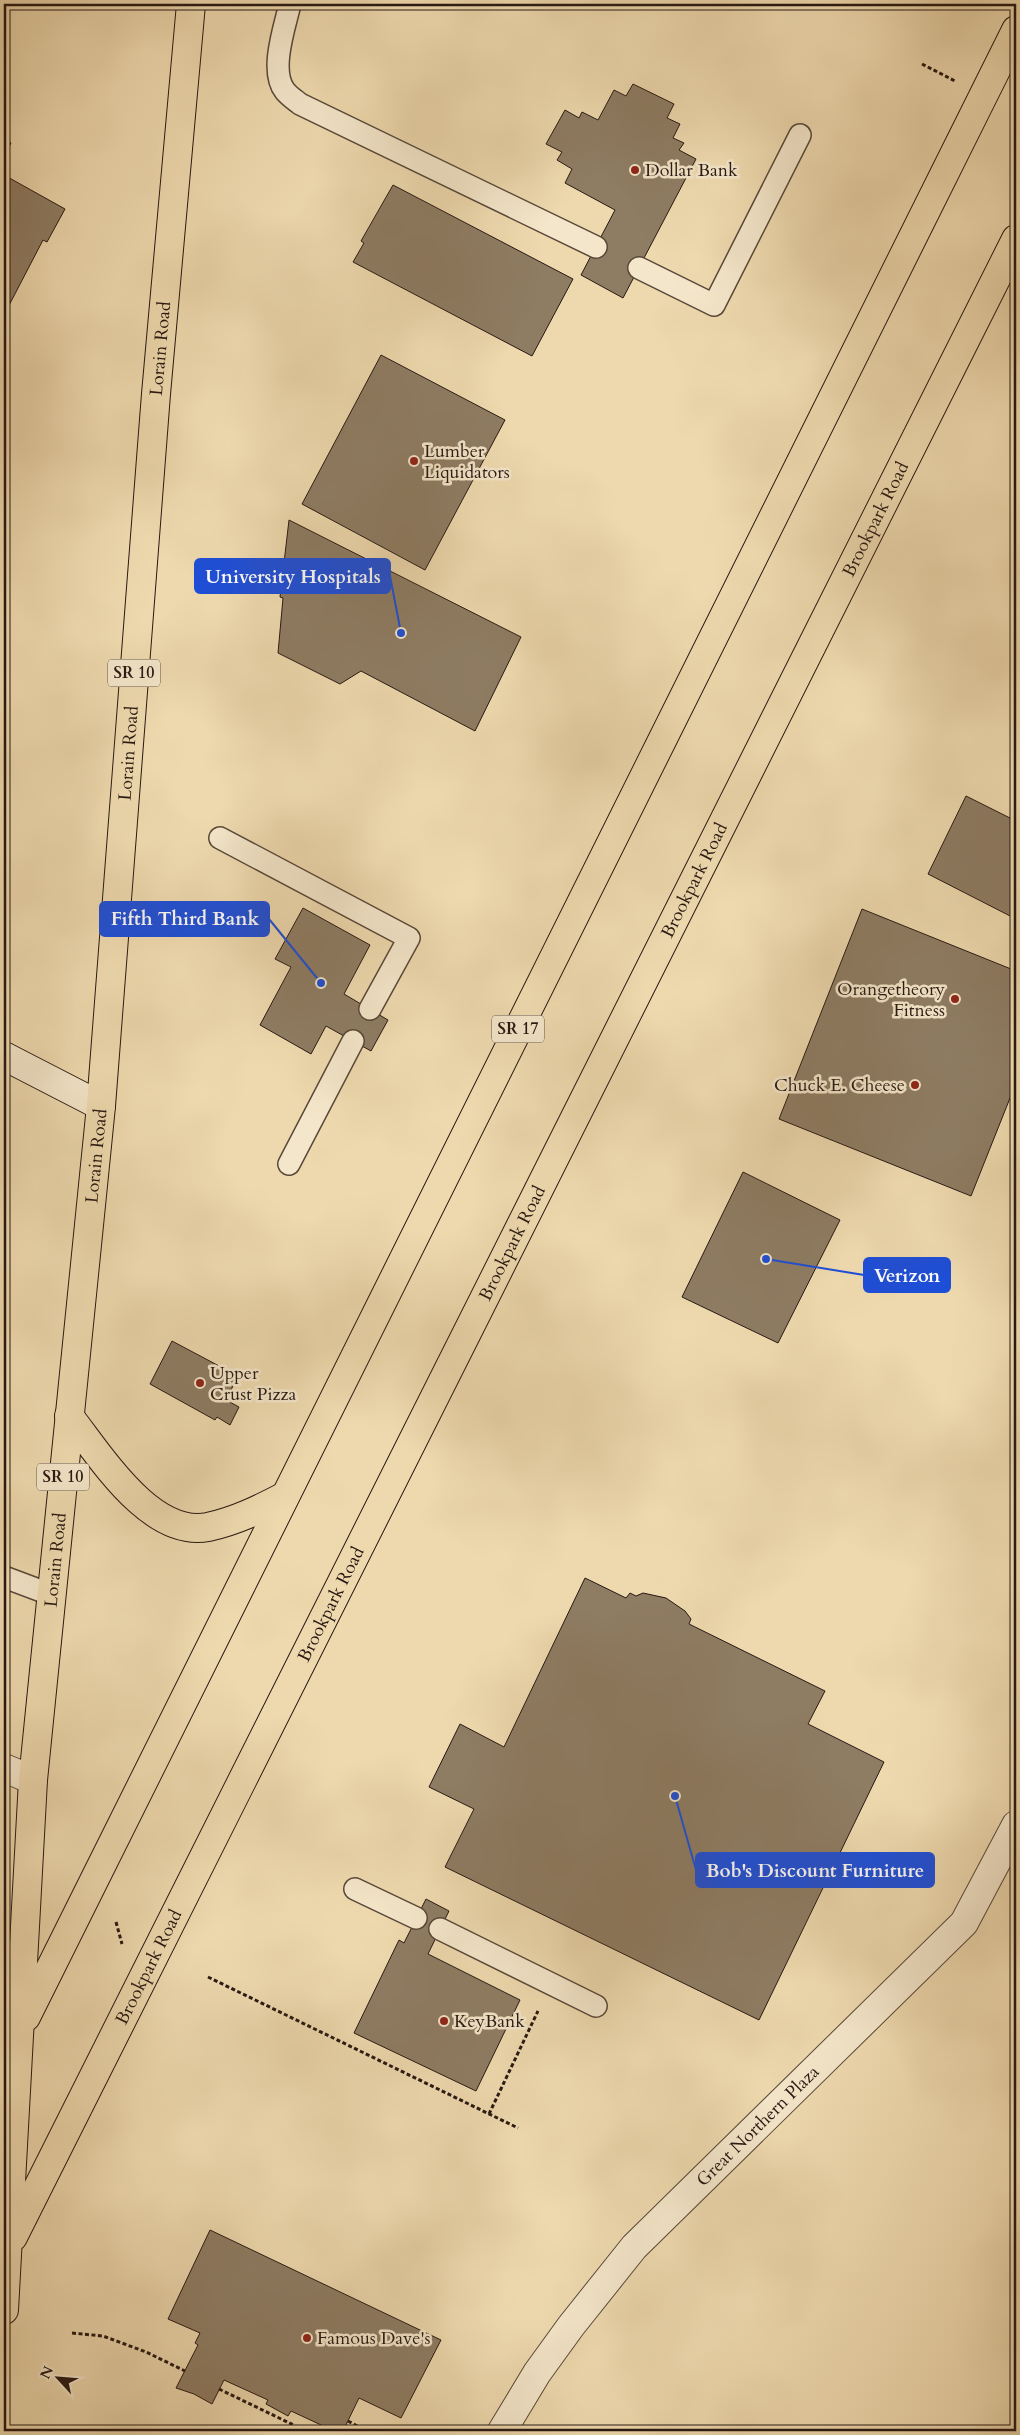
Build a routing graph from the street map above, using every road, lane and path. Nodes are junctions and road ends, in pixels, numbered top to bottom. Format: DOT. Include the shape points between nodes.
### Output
graph roads {
  1 [pos="191,4"];
  2 [pos="290,4"];
  3 [pos="1016,30"];
  4 [pos="800,135"];
  5 [pos="1016,239"];
  6 [pos="596,247"];
  7 [pos="639,268"];
  8 [pos="220,838"];
  9 [pos="370,1009"];
  10 [pos="354,1041"];
  11 [pos="4,1056"];
  12 [pos="101,1106"];
  13 [pos="289,1164"];
  14 [pos="69,1416"];
  15 [pos="285,1496"];
  16 [pos="4,1577"];
  17 [pos="52,1595"];
  18 [pos="4,1768"];
  19 [pos="33,1780"];
  20 [pos="1016,1825"];
  21 [pos="355,1889"];
  22 [pos="416,1918"];
  23 [pos="116,1922"];
  24 [pos="440,1930"];
  25 [pos="124,1948"];
  26 [pos="208,1977"];
  27 [pos="596,2006"];
  28 [pos="539,2009"];
  29 [pos="21,2027"];
  30 [pos="488,2114"];
  31 [pos="518,2128"];
  32 [pos="8,2247"];
  33 [pos="4,2310"];
  34 [pos="72,2333"];
  35 [pos="185,2371"];
  36 [pos="219,2389"];
  37 [pos="348,2421"];
  38 [pos="306,2431"];
  39 [pos="360,2431"];
  40 [pos="502,2431"];
  1 -- 12 [label="main road, Lorain Road / SR 10" via="156,394"];
  2 -- 6 [label="lane" via="278,69 284,90 300,104"];
  3 -- 15 [label="main road, SR 17"];
  4 -- 7 [label="lane" via="714,305"];
  5 -- 32 [label="main road, Brookpark Road"];
  8 -- 9 [label="lane" via="410,938"];
  10 -- 13 [label="lane"];
  11 -- 12 [label="street"];
  12 -- 14 [label="main road, Lorain Road / SR 10"];
  14 -- 15 [label="main road" via="141,1504 182,1527 206,1527 246,1516"];
  14 -- 17 [label="main road, Lorain Road / SR 10"];
  15 -- 29 [label="main road, SR 17"];
  16 -- 17 [label="lane"];
  17 -- 19 [label="main road, Lorain Road / SR 10"];
  18 -- 19 [label="street"];
  19 -- 29 [label="main road, Lorain Road / SR 10"];
  20 -- 40 [label="street, Great Northern Plaza" via="964,1923 634,2247 537,2373"];
  21 -- 22 [label="lane"];
  23 -- 25 [label="path"];
  24 -- 27 [label="lane"];
  26 -- 30 [label="path"];
  28 -- 30 [label="path"];
  29 -- 32 [label="main road, Lorain Road / SR 10"];
  30 -- 31 [label="path"];
  32 -- 33 [label="main road, Lorain Road / SR 10"];
  34 -- 35 [label="path" via="102,2336"];
  36 -- 38 [label="path"];
  37 -- 39 [label="path"];
}
